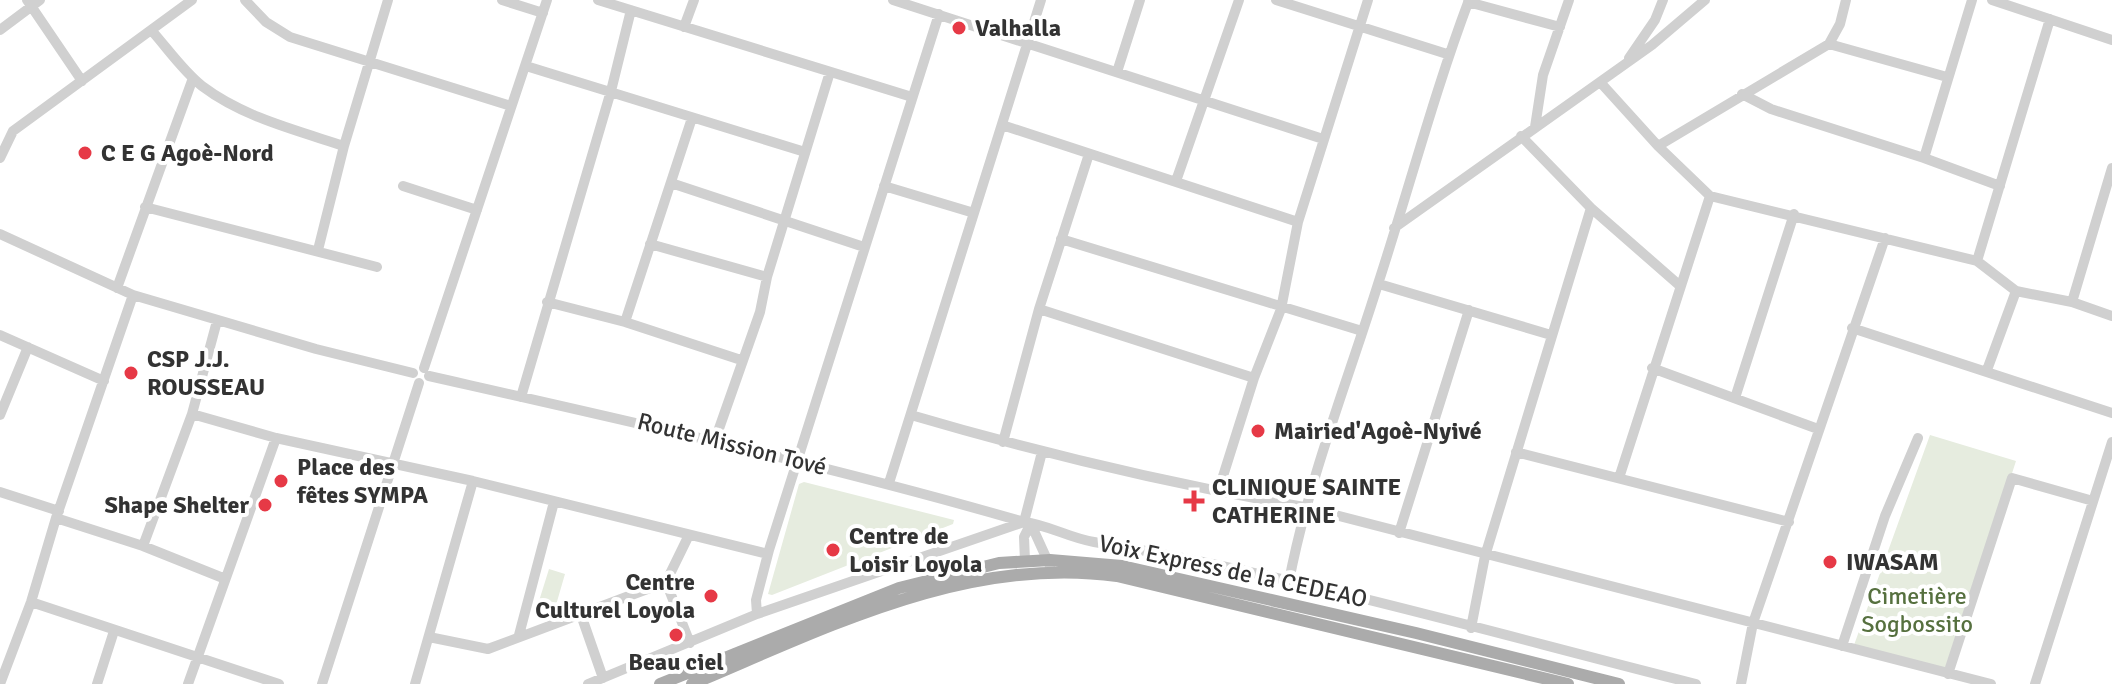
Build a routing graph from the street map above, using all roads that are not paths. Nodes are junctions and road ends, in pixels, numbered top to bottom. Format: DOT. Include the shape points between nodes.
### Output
graph roads {
  1 [pos="192,0"];
  2 [pos="245,0"];
  3 [pos="388,0"];
  4 [pos="502,0"];
  5 [pos="547,0"];
  6 [pos="598,0"];
  7 [pos="694,0"];
  8 [pos="893,0"];
  9 [pos="1041,0"];
  10 [pos="1140,0"];
  11 [pos="1239,0"];
  12 [pos="1276,0"];
  13 [pos="1368,0"];
  14 [pos="1569,0"];
  15 [pos="1663,0"];
  16 [pos="1705,0"];
  17 [pos="1846,0"];
  18 [pos="1972,0"];
  19 [pos="1992,0"];
  20 [pos="1469,1"];
  21 [pos="33,2"];
  22 [pos="626,6"];
  23 [pos="543,13"];
  24 [pos="939,14"];
  25 [pos="2050,19"];
  26 [pos="1655,20"];
  27 [pos="1360,26"];
  28 [pos="684,27"];
  29 [pos="1560,27"];
  30 [pos="0,30"];
  31 [pos="152,31"];
  32 [pos="1666,33"];
  33 [pos="2112,40"];
  34 [pos="1028,43"];
  35 [pos="1829,44"];
  36 [pos="1447,54"];
  37 [pos="368,60"];
  38 [pos="1626,63"];
  39 [pos="526,66"];
  40 [pos="830,72"];
  41 [pos="1117,72"];
  42 [pos="1947,77"];
  43 [pos="193,78"];
  44 [pos="82,81"];
  45 [pos="1600,82"];
  46 [pos="611,91"];
  47 [pos="1742,94"];
  48 [pos="912,97"];
  49 [pos="1203,99"];
  50 [pos="511,106"];
  51 [pos="692,118"];
  52 [pos="1002,125"];
  53 [pos="1535,127"];
  54 [pos="1521,136"];
  55 [pos="1323,139"];
  56 [pos="344,146"];
  57 [pos="1658,146"];
  58 [pos="805,152"];
  59 [pos="1089,154"];
  60 [pos="0,158"];
  61 [pos="1924,158"];
  62 [pos="2112,168"];
  63 [pos="1176,181"];
  64 [pos="671,183"];
  65 [pos="403,186"];
  66 [pos="884,186"];
  67 [pos="2000,186"];
  68 [pos="1710,196"];
  69 [pos="2108,199"];
  70 [pos="145,207"];
  71 [pos="1591,208"];
  72 [pos="477,210"];
  73 [pos="974,213"];
  74 [pos="1794,214"];
  75 [pos="783,220"];
  76 [pos="1298,222"];
  77 [pos="1394,228"];
  78 [pos="0,234"];
  79 [pos="1885,238"];
  80 [pos="1061,239"];
  81 [pos="650,244"];
  82 [pos="864,247"];
  83 [pos="318,250"];
  84 [pos="1977,261"];
  85 [pos="377,267"];
  86 [pos="767,277"];
  87 [pos="1379,284"];
  88 [pos="1679,285"];
  89 [pos="117,288"];
  90 [pos="2016,291"];
  91 [pos="133,295"];
  92 [pos="547,302"];
  93 [pos="2072,302"];
  94 [pos="1039,309"];
  95 [pos="1281,309"];
  96 [pos="1469,310"];
  97 [pos="2112,316"];
  98 [pos="217,321"];
  99 [pos="625,322"];
  100 [pos="1852,328"];
  101 [pos="1362,331"];
  102 [pos="0,335"];
  103 [pos="1551,335"];
  104 [pos="28,347"];
  105 [pos="741,360"];
  106 [pos="1652,368"];
  107 [pos="1987,370"];
  108 [pos="424,376"];
  109 [pos="1254,378"];
  110 [pos="104,381"];
  111 [pos="521,397"];
  112 [pos="1735,398"];
  113 [pos="2112,413"];
  114 [pos="192,414"];
  115 [pos="0,415"];
  116 [pos="911,415"];
  117 [pos="1818,429"];
  118 [pos="276,438"];
  119 [pos="1918,438"];
  120 [pos="715,440"];
  121 [pos="1003,442"];
  122 [pos="2112,442"];
  123 [pos="1042,452"];
  124 [pos="1516,452"];
  125 [pos="798,460"];
  126 [pos="395,466"];
  127 [pos="1619,478"];
  128 [pos="473,481"];
  129 [pos="889,483"];
  130 [pos="0,492"];
  131 [pos="1218,492"];
  132 [pos="2093,501"];
  133 [pos="554,502"];
  134 [pos="1304,507"];
  135 [pos="57,514"];
  136 [pos="1789,522"];
  137 [pos="1026,526"];
  138 [pos="1399,533"];
  139 [pos="688,537"];
  140 [pos="143,546"];
  141 [pos="768,554"];
  142 [pos="1485,556"];
  143 [pos="1025,561"];
  144 [pos="1050,566"];
  145 [pos="223,578"];
  146 [pos="1289,581"];
  147 [pos="666,582"];
  148 [pos="31,602"];
  149 [pos="580,612"];
  150 [pos="757,614"];
  151 [pos="1753,623"];
  152 [pos="1357,626"];
  153 [pos="1471,628"];
  154 [pos="114,631"];
  155 [pos="519,635"];
  156 [pos="429,637"];
  157 [pos="690,643"];
  158 [pos="1842,646"];
  159 [pos="196,658"];
  160 [pos="4,659"];
  161 [pos="1948,674"];
  162 [pos="603,678"];
  163 [pos="0,684"];
  164 [pos="97,684"];
  165 [pos="188,684"];
  166 [pos="279,684"];
  167 [pos="322,684"];
  168 [pos="415,684"];
  169 [pos="588,684"];
  170 [pos="660,684"];
  171 [pos="692,684"];
  172 [pos="1568,684"];
  173 [pos="1619,684"];
  174 [pos="1696,684"];
  175 [pos="1741,684"];
  176 [pos="1991,684"];
  177 [pos="2035,684"];
  1 -- 31 [label="street"];
  2 -- 37 [label="street" via="290,37"];
  3 -- 37 [label="street"];
  4 -- 23 [label="street"];
  5 -- 23 [label="street"];
  6 -- 22 [label="street"];
  7 -- 28 [label="street"];
  8 -- 24 [label="street"];
  9 -- 34 [label="street"];
  10 -- 41 [label="street"];
  11 -- 49 [label="street"];
  12 -- 27 [label="street"];
  13 -- 27 [label="street"];
  14 -- 29 [label="street"];
  15 -- 26 [label="street"];
  16 -- 32 [label="street"];
  17 -- 35 [label="street"];
  18 -- 42 [label="street"];
  19 -- 25 [label="street"];
  20 -- 29 [label="street"];
  20 -- 36 [label="street"];
  21 -- 30 [label="street"];
  21 -- 44 [label="street"];
  22 -- 28 [label="street"];
  22 -- 46 [label="street"];
  23 -- 39 [label="street"];
  24 -- 34 [label="street"];
  24 -- 48 [label="street"];
  25 -- 33 [label="street"];
  25 -- 67 [label="street"];
  26 -- 32 [label="street"];
  26 -- 38 [label="street"];
  27 -- 36 [label="street"];
  27 -- 55 [label="street"];
  28 -- 40 [label="street"];
  29 -- 53 [label="street" via="1543,75"];
  31 -- 43 [label="street"];
  31 -- 44 [label="street"];
  32 -- 38 [label="street"];
  34 -- 41 [label="street"];
  34 -- 52 [label="street"];
  35 -- 42 [label="street"];
  35 -- 47 [label="street"];
  36 -- 77 [label="street"];
  37 -- 50 [label="street"];
  37 -- 56 [label="street"];
  38 -- 45 [label="street"];
  39 -- 46 [label="street"];
  39 -- 50 [label="street"];
  40 -- 48 [label="street"];
  40 -- 58 [label="street"];
  41 -- 49 [label="street"];
  42 -- 61 [label="street"];
  43 -- 56 [label="street" via="258,117"];
  43 -- 70 [label="street"];
  44 -- 60 [label="street" via="13,131"];
  45 -- 53 [label="street"];
  45 -- 57 [label="street"];
  46 -- 51 [label="street"];
  46 -- 92 [label="street"];
  47 -- 57 [label="street"];
  47 -- 61 [label="street" via="1771,109"];
  48 -- 66 [label="street"];
  49 -- 55 [label="street"];
  49 -- 63 [label="street"];
  50 -- 72 [label="street"];
  51 -- 58 [label="street"];
  51 -- 64 [label="street"];
  52 -- 59 [label="street"];
  52 -- 73 [label="street"];
  53 -- 54 [label="street"];
  54 -- 71 [label="street"];
  54 -- 77 [label="street"];
  55 -- 76 [label="street"];
  56 -- 83 [label="street"];
  57 -- 68 [label="street"];
  58 -- 75 [label="street"];
  59 -- 63 [label="street"];
  59 -- 80 [label="street"];
  61 -- 67 [label="street"];
  62 -- 69 [label="street"];
  63 -- 76 [label="street"];
  64 -- 75 [label="street"];
  64 -- 81 [label="street"];
  65 -- 72 [label="street"];
  66 -- 73 [label="street"];
  66 -- 82 [label="street"];
  67 -- 84 [label="street"];
  68 -- 74 [label="street"];
  68 -- 88 [label="street"];
  69 -- 93 [label="street"];
  70 -- 83 [label="street"];
  70 -- 89 [label="street"];
  71 -- 88 [label="street"];
  71 -- 103 [label="street"];
  72 -- 108 [label="street"];
  73 -- 116 [label="street"];
  74 -- 79 [label="street"];
  74 -- 112 [label="street"];
  75 -- 82 [label="street"];
  75 -- 86 [label="street"];
  76 -- 95 [label="street"];
  77 -- 87 [label="street"];
  78 -- 89 [label="street"];
  79 -- 84 [label="street"];
  79 -- 100 [label="street"];
  80 -- 94 [label="street"];
  80 -- 95 [label="street"];
  81 -- 86 [label="street"];
  81 -- 99 [label="street"];
  82 -- 125 [label="street"];
  83 -- 85 [label="street"];
  84 -- 90 [label="street"];
  86 -- 105 [label="street"];
  87 -- 96 [label="street"];
  87 -- 101 [label="street"];
  88 -- 106 [label="street"];
  89 -- 91 [label="street"];
  90 -- 93 [label="street"];
  90 -- 107 [label="street"];
  91 -- 98 [label="street"];
  91 -- 110 [label="street"];
  92 -- 99 [label="street"];
  92 -- 111 [label="street"];
  93 -- 97 [label="street"];
  94 -- 109 [label="street"];
  94 -- 121 [label="street"];
  95 -- 101 [label="street"];
  95 -- 109 [label="street"];
  96 -- 103 [label="street"];
  96 -- 138 [label="street"];
  98 -- 108 [label="street" via="413,373 418,367"];
  98 -- 114 [label="street"];
  99 -- 105 [label="street"];
  100 -- 107 [label="street"];
  100 -- 117 [label="street"];
  101 -- 134 [label="street"];
  102 -- 104 [label="street"];
  103 -- 124 [label="street"];
  104 -- 110 [label="street"];
  104 -- 115 [label="street"];
  105 -- 120 [label="street"];
  106 -- 112 [label="street"];
  106 -- 127 [label="street"];
  107 -- 113 [label="street"];
  108 -- 111 [label="street, Route Mission Tové"];
  108 -- 126 [label="street"];
  109 -- 131 [label="street"];
  110 -- 135 [label="street"];
  111 -- 120 [label="street, Route Mission Tové"];
  112 -- 117 [label="street"];
  114 -- 118 [label="street"];
  114 -- 140 [label="street"];
  116 -- 121 [label="street"];
  116 -- 129 [label="street"];
  117 -- 136 [label="street"];
  118 -- 126 [label="street"];
  118 -- 145 [label="street"];
  119 -- 158 [label="street" via="1885,516"];
  120 -- 125 [label="street, Route Mission Tové"];
  121 -- 123 [label="street"];
  122 -- 132 [label="street"];
  123 -- 131 [label="street"];
  123 -- 137 [label="street"];
  124 -- 127 [label="street"];
  124 -- 142 [label="street"];
  125 -- 129 [label="street, Route Mission Tové"];
  125 -- 141 [label="street"];
  126 -- 128 [label="street"];
  126 -- 167 [label="street"];
  127 -- 136 [label="street"];
  128 -- 133 [label="street"];
  128 -- 156 [label="street"];
  129 -- 137 [label="street, Route Mission Tové"];
  130 -- 135 [label="street"];
  131 -- 134 [label="street"];
  132 -- 161 [label="street" via="2012,478"];
  132 -- 177 [label="street"];
  133 -- 139 [label="street"];
  133 -- 155 [label="street"];
  134 -- 138 [label="street"];
  134 -- 146 [label="street"];
  135 -- 140 [label="street"];
  135 -- 148 [label="street"];
  136 -- 151 [label="street"];
  137 -- 143 [label="street"];
  137 -- 144 [label="street" via="1035,533"];
  137 -- 146 [label="street, Route Mission Tové" via="1051,527 1080,540"];
  137 -- 150 [label="street"];
  138 -- 142 [label="street"];
  139 -- 141 [label="street"];
  139 -- 147 [label="street"];
  140 -- 145 [label="street"];
  141 -- 150 [label="street"];
  142 -- 151 [label="street"];
  142 -- 153 [label="street"];
  143 -- 144 [label="main road"];
  143 -- 170 [label="main road" via="899,588"];
  144 -- 152 [label="main road"];
  144 -- 171 [label="main road" via="934,588"];
  145 -- 159 [label="street"];
  146 -- 153 [label="street, Route Mission Tové"];
  147 -- 149 [label="street"];
  147 -- 157 [label="street"];
  148 -- 154 [label="street"];
  148 -- 160 [label="street"];
  149 -- 155 [label="street"];
  149 -- 162 [label="street"];
  150 -- 157 [label="street"];
  151 -- 158 [label="street"];
  151 -- 175 [label="street"];
  152 -- 172 [label="main road"];
  152 -- 173 [label="main road, Voix Express de la CEDEAO"];
  153 -- 174 [label="street, Route Mission Tové"];
  154 -- 159 [label="street"];
  154 -- 164 [label="street"];
  155 -- 156 [label="street" via="488,649"];
  156 -- 168 [label="street"];
  157 -- 162 [label="street"];
  158 -- 161 [label="street"];
  159 -- 165 [label="street"];
  159 -- 166 [label="street"];
  160 -- 163 [label="street"];
  161 -- 176 [label="street"];
  162 -- 169 [label="street"];
}
